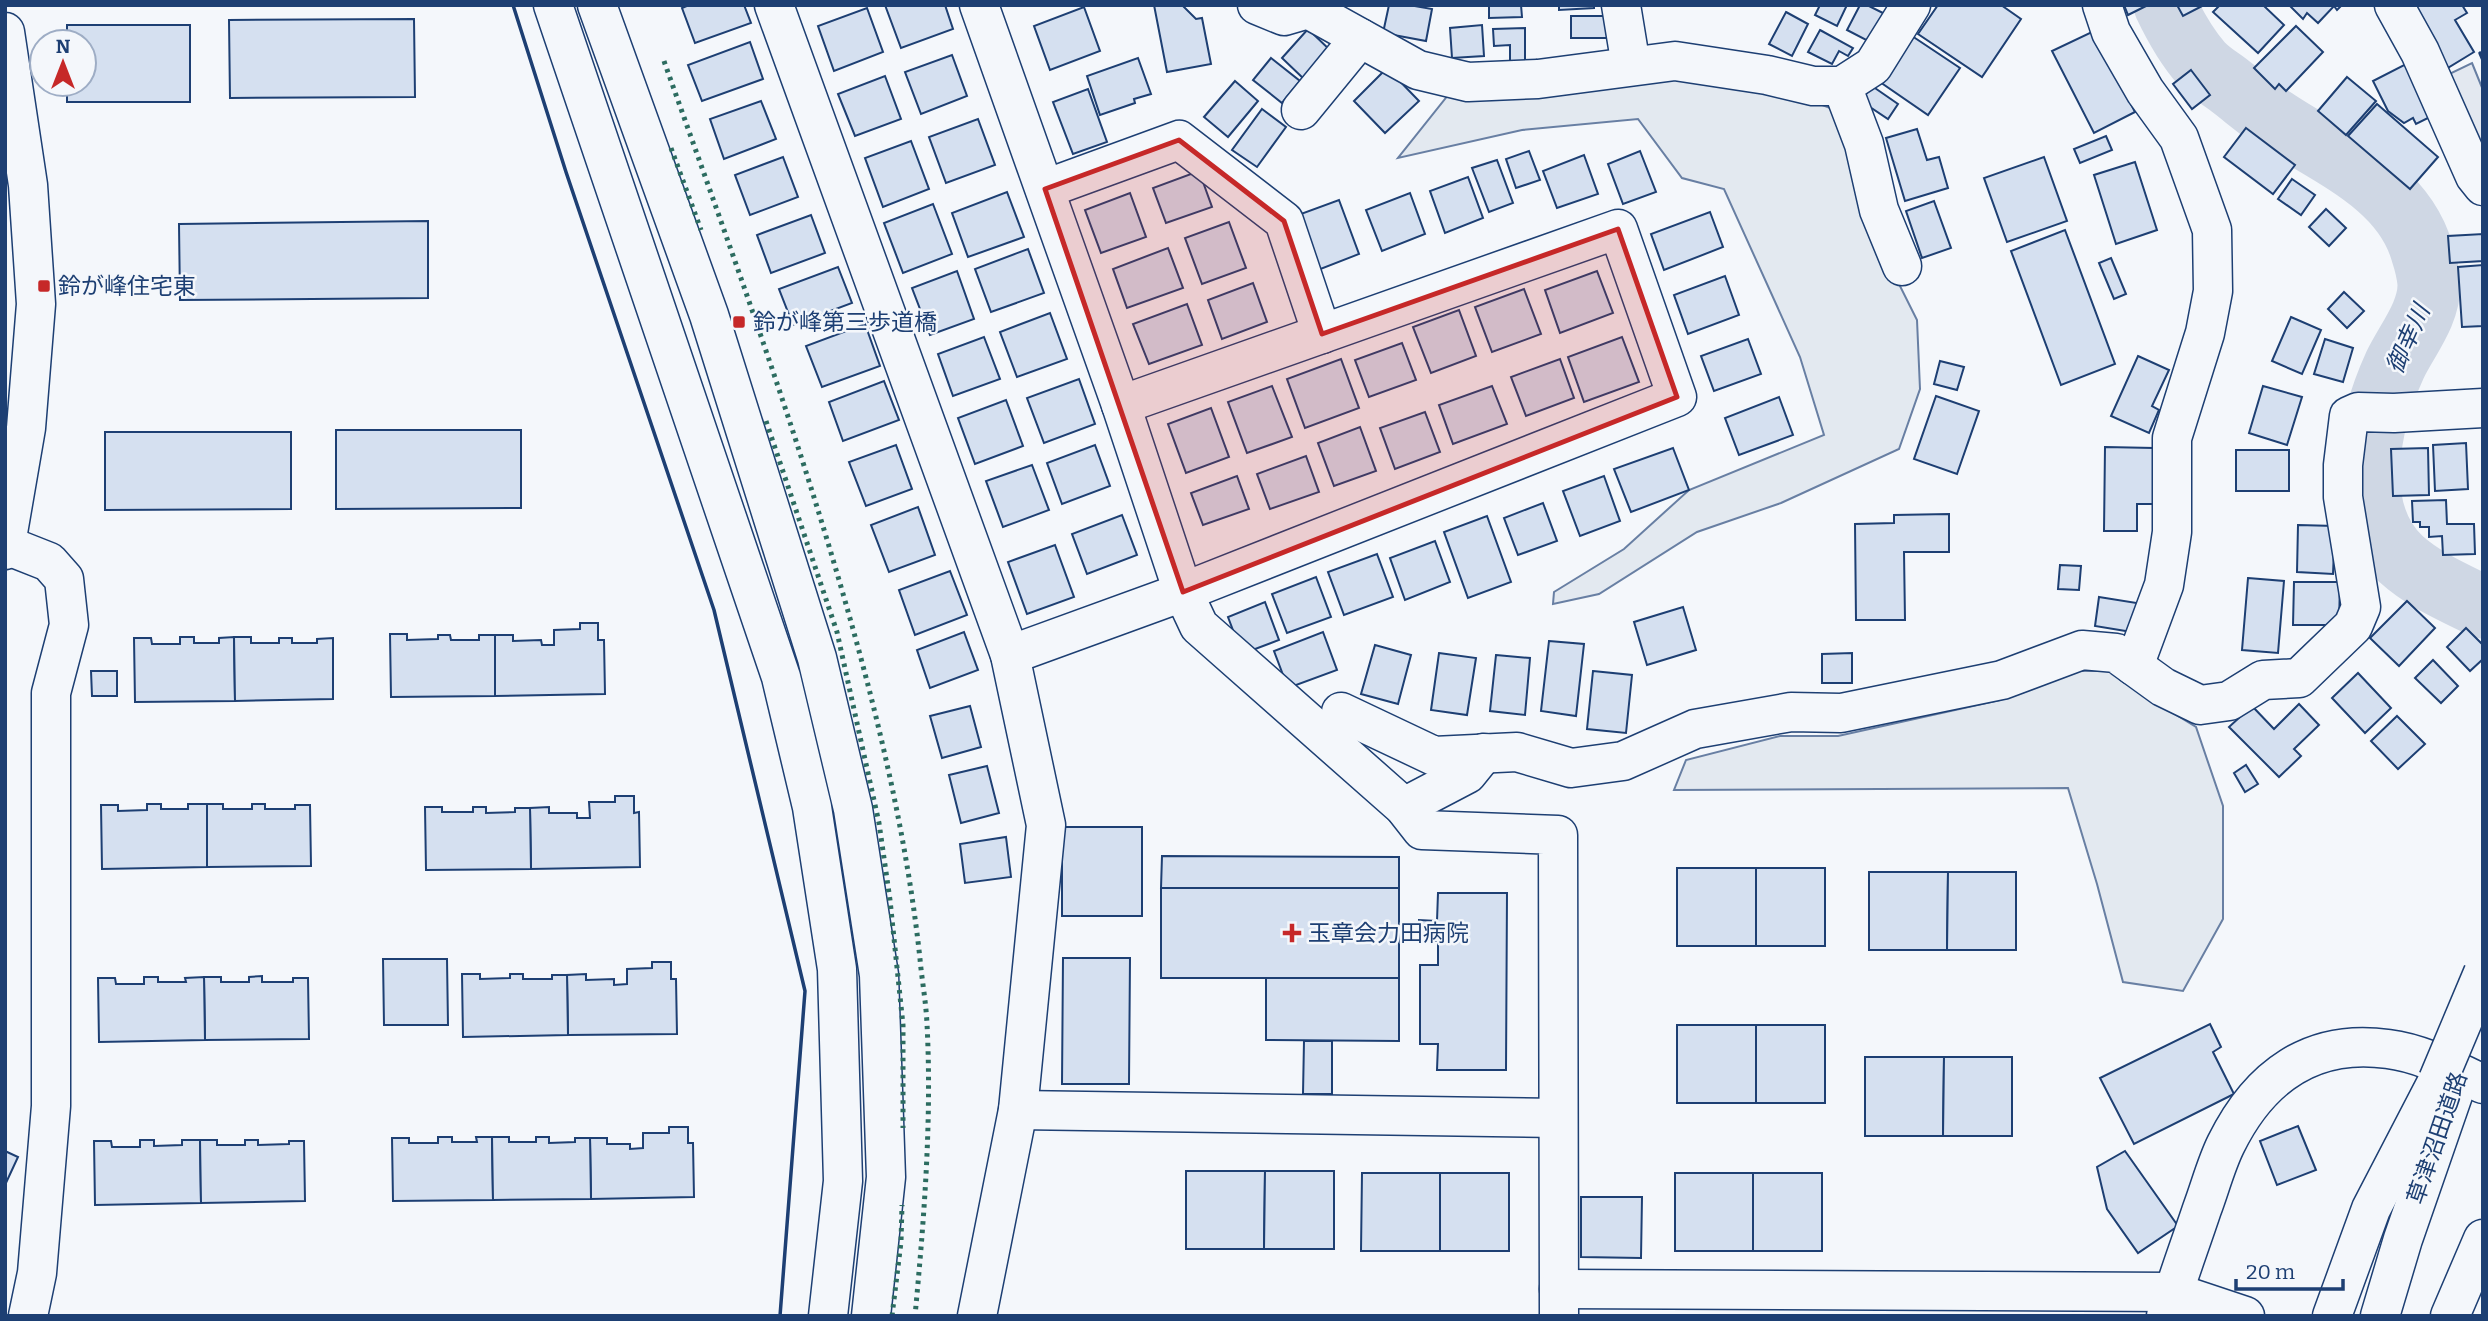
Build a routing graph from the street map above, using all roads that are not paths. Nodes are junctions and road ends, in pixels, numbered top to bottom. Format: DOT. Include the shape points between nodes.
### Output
graph roads {
  1 [pos="774,5"];
  2 [pos="979,5"];
  3 [pos="1257,5"];
  4 [pos="1620,5"];
  5 [pos="1911,5"];
  6 [pos="2102,5"];
  7 [pos="2393,5"];
  8 [pos="599,6"];
  9 [pos="1328,11"];
  10 [pos="555,13"];
  11 [pos="5,32"];
  12 [pos="1360,38"];
  13 [pos="1631,66"];
  14 [pos="1842,86"];
  15 [pos="1301,110"];
  16 [pos="2483,186"];
  17 [pos="1045,189"];
  18 [pos="1902,265"];
  19 [pos="1322,334"];
  20 [pos="1121,405"];
  21 [pos="2483,408"];
  22 [pos="6,547"];
  23 [pos="1183,592"];
  24 [pos="1010,656"];
  25 [pos="2134,666"];
  26 [pos="1341,712"];
  27 [pos="1484,753"];
  28 [pos="1405,807"];
  29 [pos="2483,973"];
  30 [pos="2483,996"];
  31 [pos="2459,1083"];
  32 [pos="1018,1110"];
  33 [pos="1558,1118"];
  34 [pos="2403,1239"];
  35 [pos="2483,1239"];
  36 [pos="1559,1302"];
  37 [pos="2169,1304"];
  38 [pos="29,1316"];
  39 [pos="828,1316"];
  40 [pos="872,1316"];
  41 [pos="976,1316"];
  42 [pos="2245,1316"];
  43 [pos="2332,1316"];
  44 [pos="2372,1316"];
  45 [pos="2380,1316"];
  46 [pos="2450,1316"];
  1 -- 24 [label="street"];
  2 -- 17 [label="street"];
  3 -- 9 [label="street" via="1284,16 1308,9"];
  4 -- 13 [label="street"];
  5 -- 14 [label="street" via="1873,66"];
  6 -- 25 [label="street" via="2111,32 2138,79 2179,138 2212,230 2213,291 2205,333 2172,438 2172,532 2164,585"];
  7 -- 16 [label="street"];
  8 -- 10 [label="street"];
  8 -- 40 [label="street" via="717,341 817,658 853,809 878,975 886,1177"];
  9 -- 12 [label="street"];
  10 -- 39 [label="street" via="781,677 812,807 837,969 843,1181"];
  11 -- 22 [label="street" via="28,186 36,304 26,428"];
  12 -- 13 [label="street" via="1418,70 1468,82 1538,79"];
  12 -- 15 [label="street"];
  13 -- 14 [label="street" via="1675,61 1813,86"];
  14 -- 18 [label="street" via="1864,144 1879,210"];
  17 -- 19 [label="street" via="1179,140 1284,221"];
  17 -- 20 [label="street"];
  19 -- 20 [label="street"];
  19 -- 23 [label="street" via="1618,229 1677,397"];
  20 -- 23 [label="street"];
  21 -- 25 [label="street" via="2349,416 2343,497 2361,607 2353,626 2299,678 2263,680 2229,701 2200,705"];
  22 -- 38 [label="street" via="49,562 64,579 69,625 51,693 51,1106"];
  23 -- 24 [label="street"];
  23 -- 28 [label="street" via="1199,626"];
  24 -- 32 [label="street" via="1046,825"];
  25 -- 27 [label="street" via="2116,653 2082,650 2002,680 1841,713 1791,712 1695,729 1623,761 1572,768 1517,752"];
  26 -- 27 [label="street" via="1434,756"];
  27 -- 28 [label="street" via="1468,774"];
  28 -- 33 [label="street" via="1422,830 1558,835"];
  29 -- 31 [label="street, bridge"];
  30 -- 31 [label="street, 草津沼田道路"];
  31 -- 34 [label="street, 草津沼田道路"];
  31 -- 37 [label="street" via="2439,1064 2390,1049 2356,1046 2320,1052 2279,1073 2251,1101 2225,1145"];
  31 -- 43 [label="street" via="2371,1209"];
  32 -- 33 [label="street"];
  32 -- 41 [label="street"];
  33 -- 36 [label="street"];
  34 -- 44 [label="street, 草津沼田道路"];
  34 -- 45 [label="street, 草津沼田道路"];
  35 -- 46 [label="street"];
  36 -- 37 [label="street"];
  37 -- 42 [label="street"];
}
